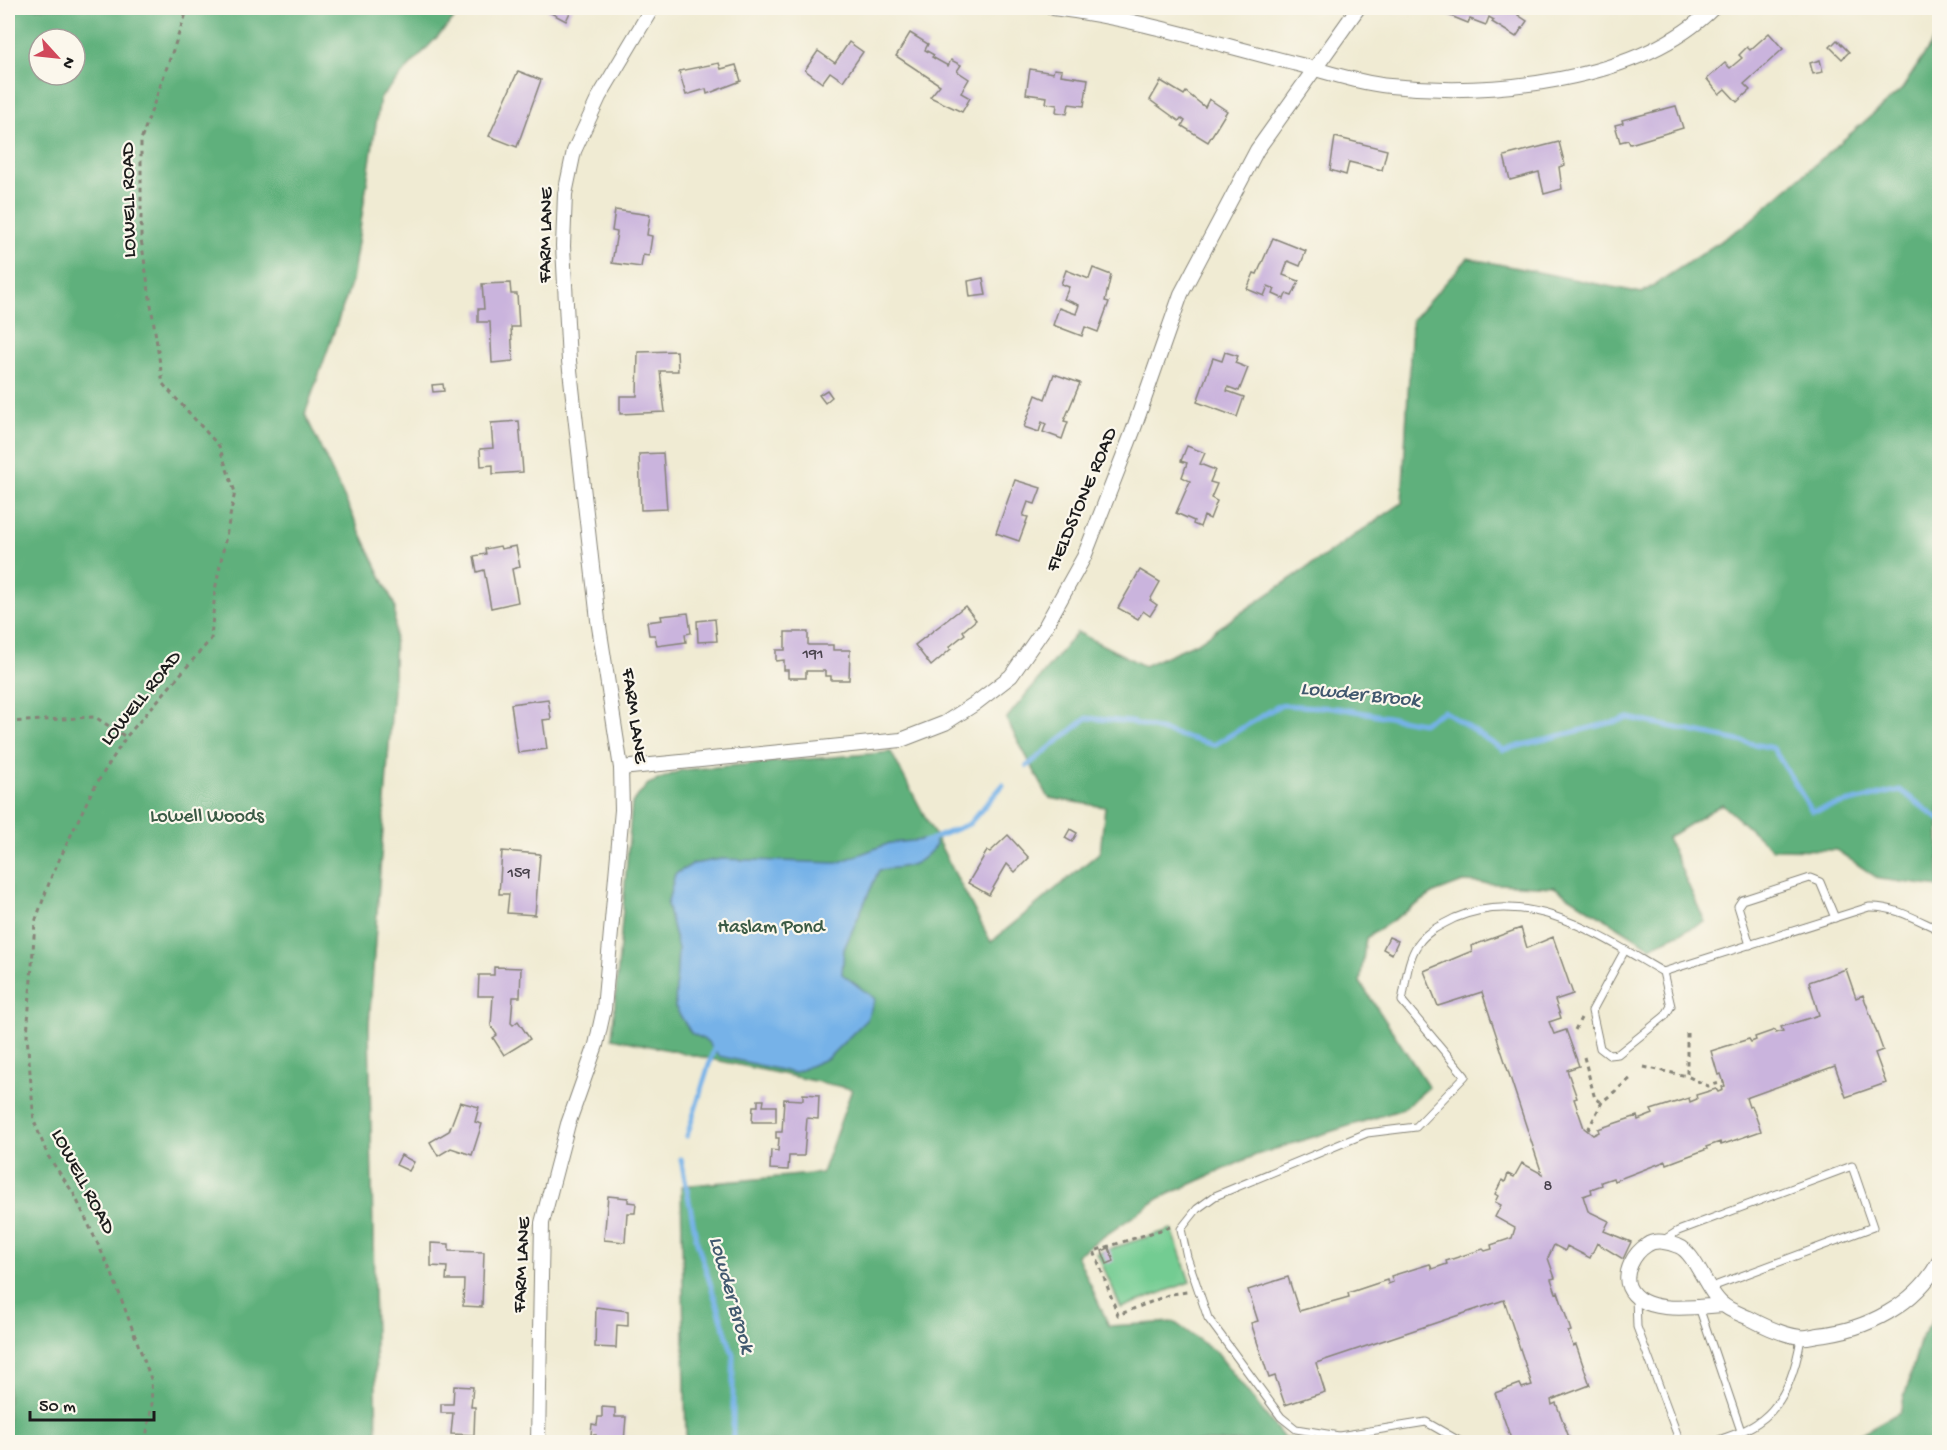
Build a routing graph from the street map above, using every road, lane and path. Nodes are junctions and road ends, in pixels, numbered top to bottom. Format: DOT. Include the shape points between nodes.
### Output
graph roads {
  1 [pos="188,8"];
  2 [pos="652,8"];
  3 [pos="1053,8"];
  4 [pos="1358,8"];
  5 [pos="1713,8"];
  6 [pos="1314,69"];
  7 [pos="8,722"];
  8 [pos="126,737"];
  9 [pos="621,768"];
  10 [pos="1835,918"];
  11 [pos="1940,930"];
  12 [pos="1750,945"];
  13 [pos="1625,950"];
  14 [pos="1663,972"];
  15 [pos="1687,1033"];
  16 [pos="1584,1057"];
  17 [pos="1644,1067"];
  18 [pos="1687,1076"];
  19 [pos="1631,1078"];
  20 [pos="1724,1082"];
  21 [pos="1602,1102"];
  22 [pos="1588,1130"];
  23 [pos="1181,1229"];
  24 [pos="1662,1242"];
  25 [pos="1940,1260"];
  26 [pos="1709,1288"];
  27 [pos="1199,1291"];
  28 [pos="1636,1297"];
  29 [pos="1722,1305"];
  30 [pos="1699,1307"];
  31 [pos="1801,1338"];
  32 [pos="1741,1431"];
  33 [pos="145,1443"];
  34 [pos="538,1443"];
  35 [pos="1461,1443"];
  36 [pos="1680,1443"];
  37 [pos="1714,1443"];
  1 -- 8 [label="path, LOWELL ROAD" via="141,140 141,239 163,384 219,446 235,492 215,591 211,639"];
  2 -- 9 [label="street, FARM LANE" via="599,97 574,151 565,194 563,246 569,362 597,613"];
  3 -- 6 [label="street" via="1134,23"];
  4 -- 6 [label="street, FIELDSTONE ROAD"];
  5 -- 6 [label="street" via="1678,34 1639,55 1593,73 1531,85 1389,86"];
  6 -- 9 [label="street, FIELDSTONE ROAD" via="1257,150 1180,294 1084,557 1045,627 1011,676 945,723 901,740"];
  7 -- 8 [label="path" via="95,717"];
  8 -- 33 [label="path, LOWELL ROAD" via="66,840 35,922 27,1036 34,1121 48,1156 74,1194 112,1274 151,1379 152,1406"];
  9 -- 34 [label="street, FARM LANE" via="621,821 604,1009 542,1223"];
  10 -- 11 [label="lane" via="1882,907"];
  10 -- 12 [label="lane"];
  10 -- 12 [label="lane" via="1820,882 1810,878 1742,900 1738,906"];
  12 -- 14 [label="lane"];
  13 -- 14 [label="lane"];
  13 -- 14 [label="lane" via="1592,1011 1600,1048 1609,1055 1618,1054 1665,1016 1671,1006"];
  13 -- 23 [label="lane" via="1582,926 1532,909 1472,911 1440,925 1426,934 1414,952 1402,1001 1465,1076 1416,1127 1367,1133 1215,1196 1197,1209"];
  15 -- 18 [label="path"];
  16 -- 21 [label="path" via="1595,1099"];
  17 -- 18 [label="path"];
  18 -- 20 [label="path" via="1708,1086"];
  19 -- 21 [label="path"];
  21 -- 22 [label="path"];
  23 -- 27 [label="lane"];
  23 -- 27 [label="path" via="1171,1227 1094,1251 1118,1315 1171,1294"];
  24 -- 26 [label="street" via="1681,1247"];
  24 -- 26 [label="lane" via="1678,1231 1852,1166 1873,1227"];
  24 -- 28 [label="street" via="1648,1244 1626,1274"];
  25 -- 31 [label="street" via="1912,1296 1878,1320 1837,1334"];
  26 -- 29 [label="street"];
  27 -- 35 [label="lane" via="1208,1318 1281,1417 1296,1429 1339,1436 1426,1422"];
  28 -- 30 [label="street" via="1648,1304 1671,1308"];
  28 -- 36 [label="lane" via="1637,1327"];
  29 -- 30 [label="street"];
  29 -- 31 [label="street" via="1764,1326"];
  30 -- 32 [label="lane"];
  31 -- 32 [label="lane" via="1781,1401 1757,1424"];
  32 -- 37 [label="lane"];
}
